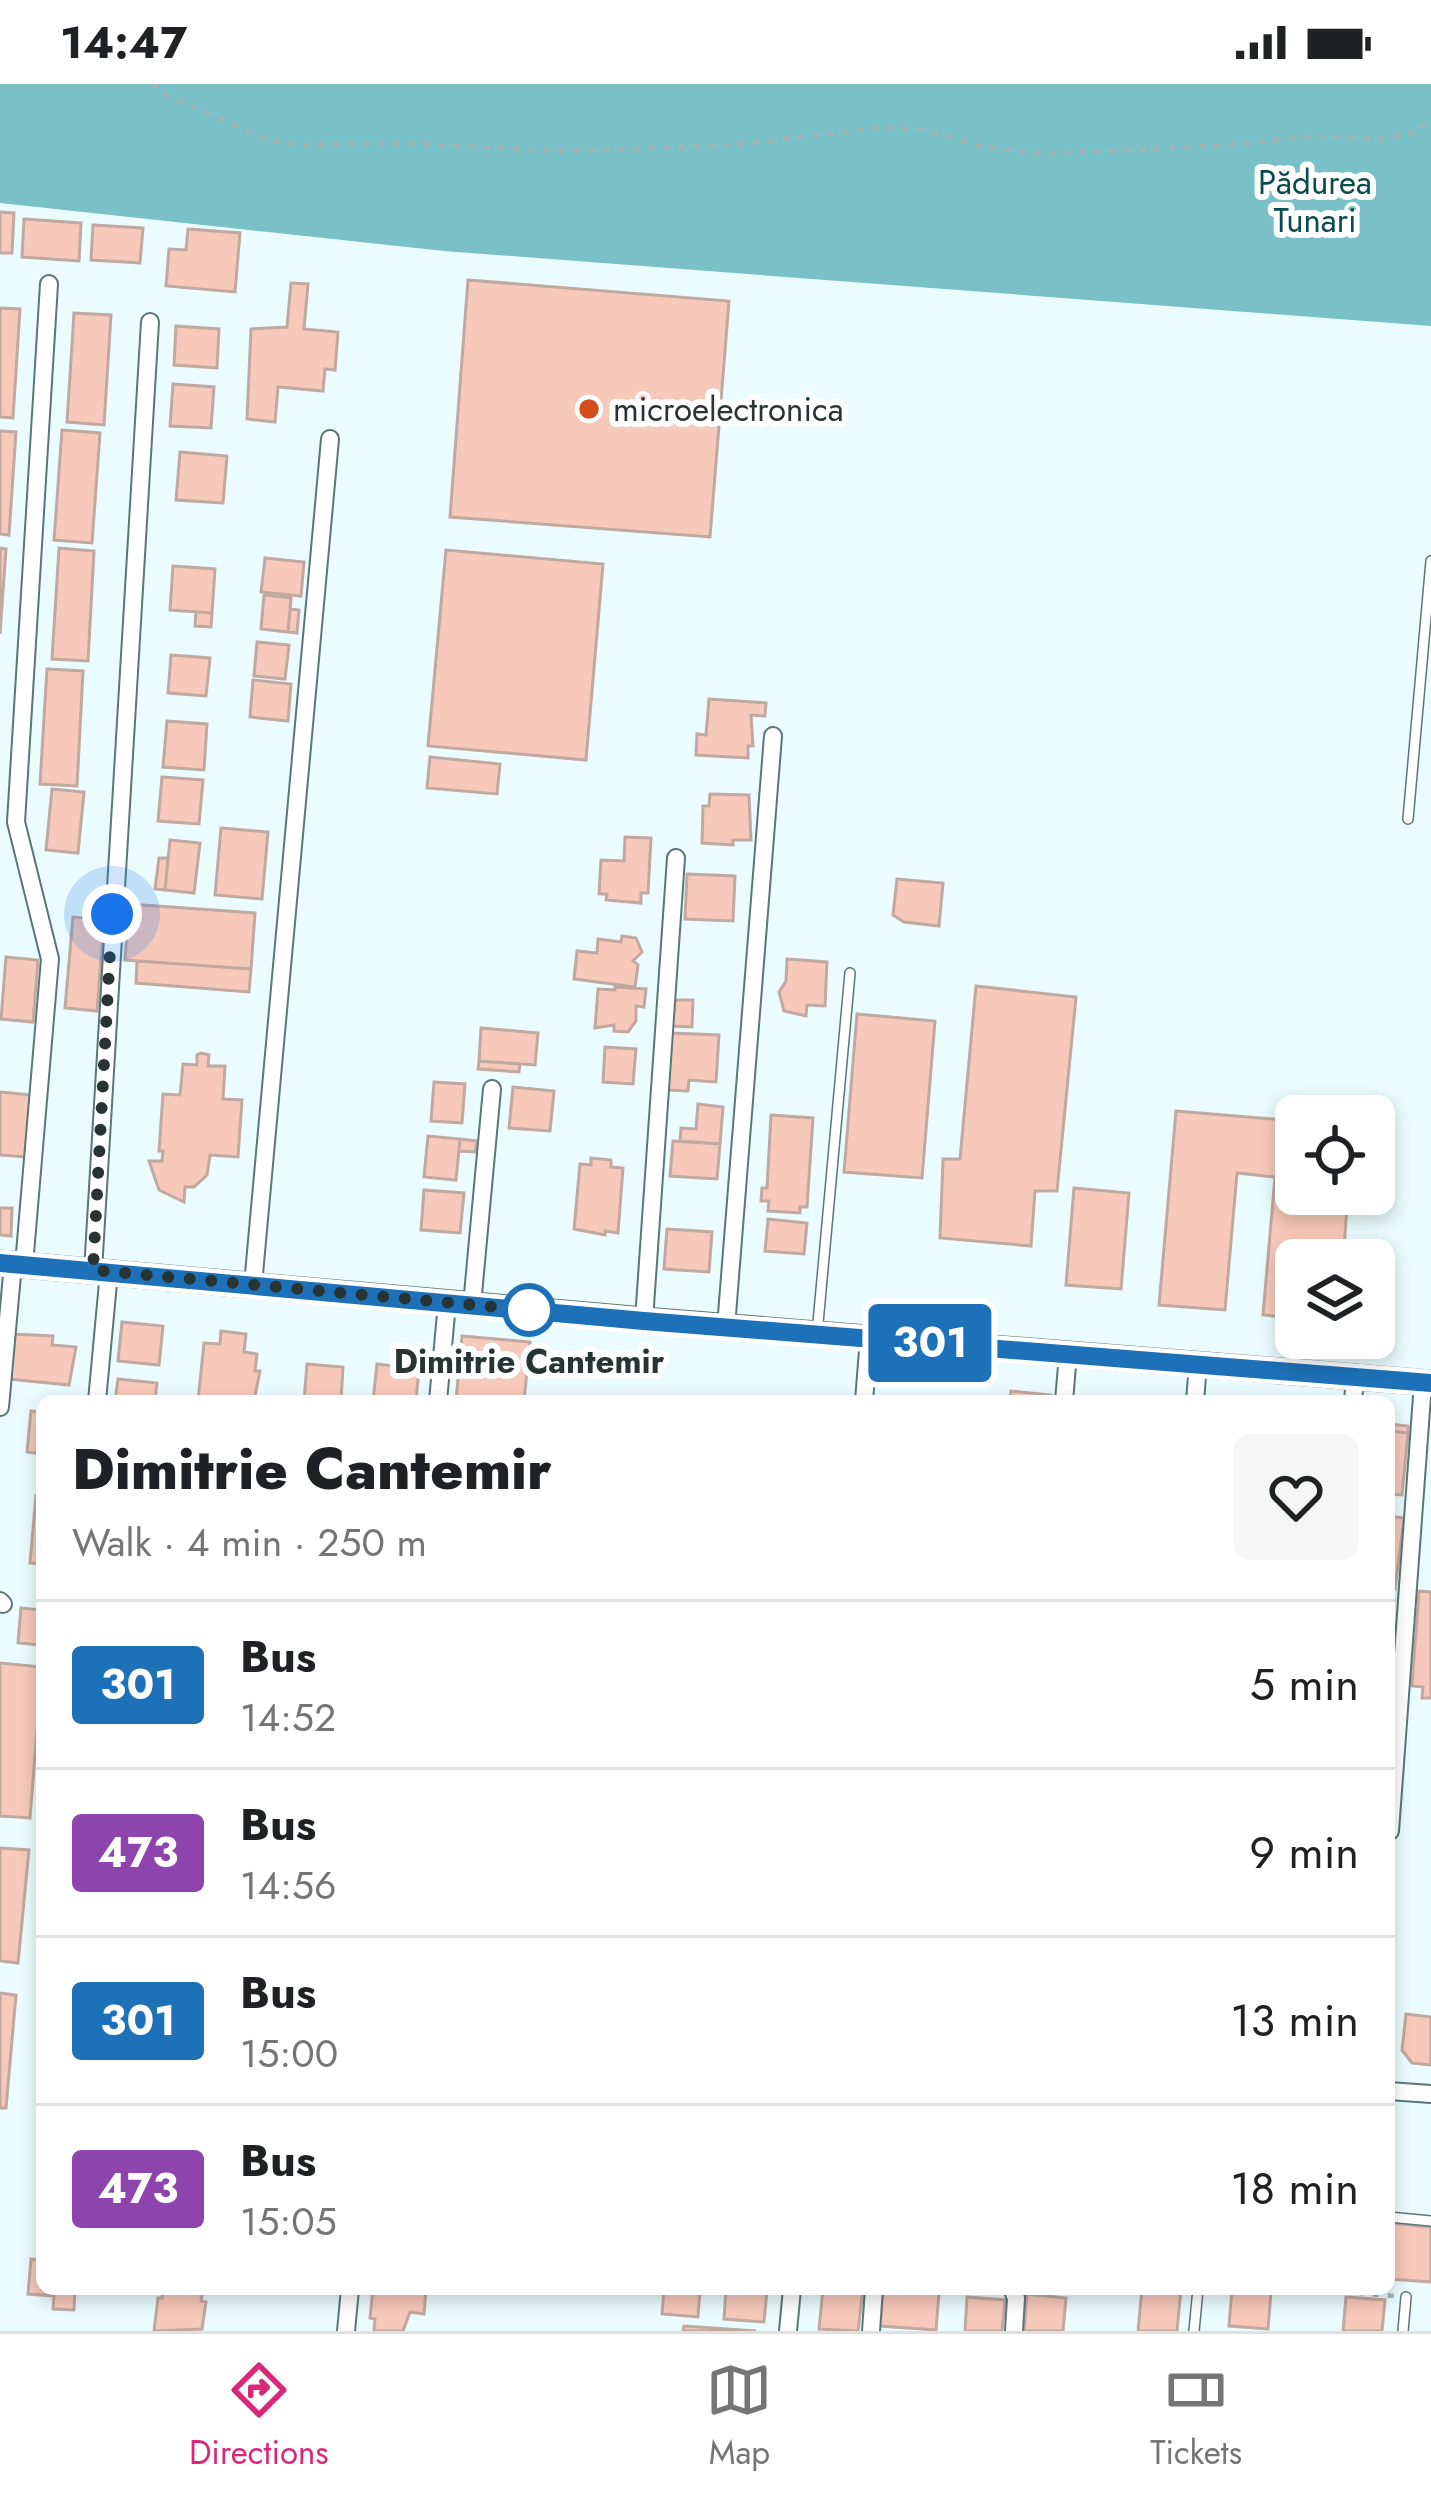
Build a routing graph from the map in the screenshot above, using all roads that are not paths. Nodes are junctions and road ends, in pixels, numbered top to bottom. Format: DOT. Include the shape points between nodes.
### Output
graph roads {
  1 [pos="49,284"];
  2 [pos="150,322"];
  3 [pos="330,440"];
  4 [pos="1431,561"];
  5 [pos="773,736"];
  6 [pos="1408,819"];
  7 [pos="676,858"];
  8 [pos="850,973"];
  9 [pos="492,1089"];
  10 [pos="12,1264"];
  11 [pos="101,1271"];
  12 [pos="253,1285"];
  13 [pos="459,1304"];
  14 [pos="644,1321"];
  15 [pos="726,1327"];
  16 [pos="818,1334"];
  17 [pos="869,1338"];
  18 [pos="1068,1354"];
  19 [pos="1198,1364"];
  20 [pos="1427,1383"];
  21 [pos="1354,1389"];
  22 [pos="97,1395"];
  23 [pos="439,1395"];
  24 [pos="864,1395"];
  25 [pos="1065,1395"];
  26 [pos="1195,1395"];
  27 [pos="0,1407"];
  28 [pos="1395,1770"];
  29 [pos="1395,2091"];
  30 [pos="1431,2094"];
  31 [pos="1395,2218"];
  32 [pos="1431,2221"];
  33 [pos="349,2295"];
  34 [pos="791,2295"];
  35 [pos="874,2295"];
  36 [pos="1015,2295"];
  37 [pos="1197,2295"];
  38 [pos="1406,2297"];
  39 [pos="346,2331"];
  40 [pos="788,2331"];
  41 [pos="871,2331"];
  42 [pos="1014,2331"];
  43 [pos="1194,2331"];
  44 [pos="1403,2331"];
  1 -- 10 [label="street" via="16,822 50,959"];
  2 -- 11 [label="street"];
  3 -- 12 [label="street"];
  4 -- 6 [label="lane"];
  5 -- 15 [label="street"];
  7 -- 14 [label="street"];
  8 -- 16 [label="lane"];
  9 -- 13 [label="street"];
  10 -- 11 [label="street"];
  10 -- 27 [label="street"];
  11 -- 12 [label="street"];
  11 -- 22 [label="street"];
  12 -- 13 [label="street"];
  13 -- 14 [label="street"];
  13 -- 23 [label="street"];
  14 -- 15 [label="street"];
  15 -- 16 [label="street"];
  16 -- 17 [label="street"];
  17 -- 18 [label="street"];
  17 -- 24 [label="street"];
  18 -- 19 [label="street"];
  18 -- 25 [label="street"];
  19 -- 21 [label="street"];
  19 -- 26 [label="street"];
  20 -- 21 [label="street"];
  20 -- 28 [label="street"];
  29 -- 30 [label="street"];
  31 -- 32 [label="lane"];
  33 -- 39 [label="street"];
  34 -- 40 [label="street"];
  35 -- 41 [label="street"];
  36 -- 42 [label="street"];
  37 -- 43 [label="lane"];
  38 -- 44 [label="lane"];
}
